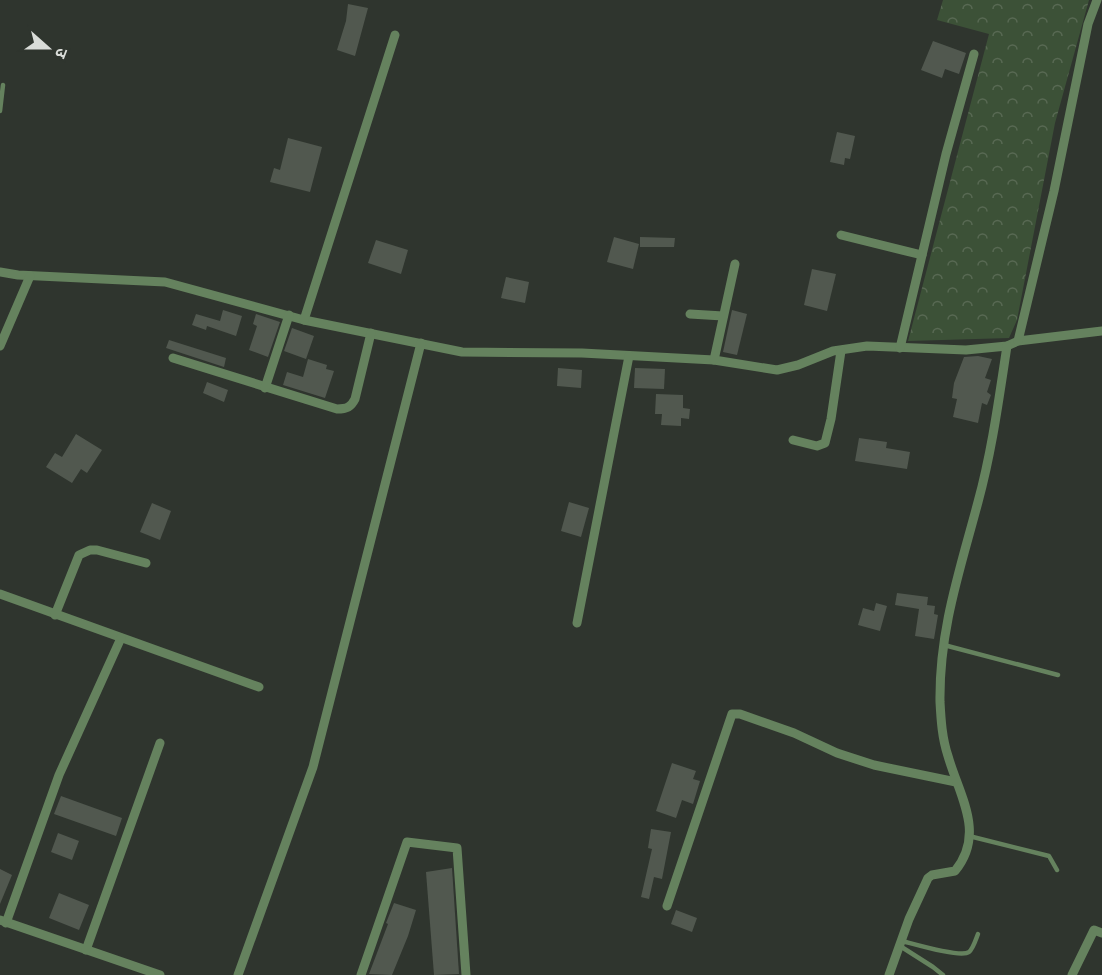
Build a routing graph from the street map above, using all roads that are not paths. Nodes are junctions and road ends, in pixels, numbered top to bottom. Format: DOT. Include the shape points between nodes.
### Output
graph roads {
  1 [pos="1097,7"];
  2 [pos="395,35"];
  3 [pos="975,54"];
  4 [pos="3,85"];
  5 [pos="0,111"];
  6 [pos="841,235"];
  7 [pos="922,255"];
  8 [pos="735,264"];
  9 [pos="0,272"];
  10 [pos="30,276"];
  11 [pos="690,314"];
  12 [pos="289,315"];
  13 [pos="723,316"];
  14 [pos="304,320"];
  15 [pos="1102,331"];
  16 [pos="371,333"];
  17 [pos="1018,341"];
  18 [pos="421,343"];
  19 [pos="0,346"];
  20 [pos="1008,346"];
  21 [pos="900,348"];
  22 [pos="841,351"];
  23 [pos="629,356"];
  24 [pos="172,358"];
  25 [pos="714,360"];
  26 [pos="265,388"];
  27 [pos="793,440"];
  28 [pos="146,563"];
  29 [pos="0,594"];
  30 [pos="55,615"];
  31 [pos="577,623"];
  32 [pos="121,638"];
  33 [pos="944,645"];
  34 [pos="1058,675"];
  35 [pos="259,687"];
  36 [pos="160,743"];
  37 [pos="956,782"];
  38 [pos="969,836"];
  39 [pos="1057,870"];
  40 [pos="668,906"];
  41 [pos="3,922"];
  42 [pos="1102,933"];
  43 [pos="978,934"];
  44 [pos="901,944"];
  45 [pos="86,950"];
  46 [pos="160,975"];
  47 [pos="238,975"];
  48 [pos="361,975"];
  49 [pos="466,975"];
  50 [pos="889,975"];
  51 [pos="943,975"];
  52 [pos="1072,975"];
  1 -- 17 [label="street" via="1079,68"];
  2 -- 14 [label="street"];
  3 -- 7 [label="street"];
  4 -- 5 [label="lane"];
  6 -- 7 [label="street"];
  7 -- 21 [label="street"];
  8 -- 13 [label="street"];
  9 -- 10 [label="street"];
  10 -- 12 [label="street" via="165,282"];
  10 -- 19 [label="street"];
  11 -- 13 [label="street"];
  12 -- 14 [label="street"];
  12 -- 26 [label="street"];
  13 -- 25 [label="street"];
  14 -- 16 [label="street"];
  15 -- 17 [label="street"];
  16 -- 18 [label="street"];
  16 -- 26 [label="street" via="351,406 337,409"];
  17 -- 20 [label="street"];
  18 -- 23 [label="street" via="462,352"];
  18 -- 47 [label="street" via="313,767"];
  20 -- 21 [label="street" via="966,350"];
  20 -- 33 [label="street" via="979,501 949,605"];
  21 -- 22 [label="street" via="867,346"];
  22 -- 25 [label="street" via="777,369"];
  22 -- 27 [label="street" via="825,442 817,446"];
  23 -- 25 [label="street"];
  23 -- 31 [label="street"];
  24 -- 26 [label="street"];
  28 -- 30 [label="street" via="97,550 79,555"];
  29 -- 30 [label="street"];
  30 -- 32 [label="street"];
  32 -- 35 [label="street"];
  32 -- 41 [label="street" via="59,775"];
  33 -- 34 [label="lane"];
  33 -- 37 [label="street" via="942,733"];
  36 -- 45 [label="street"];
  37 -- 38 [label="street" via="968,810"];
  37 -- 40 [label="street" via="874,765 794,733 732,714"];
  38 -- 39 [label="lane" via="1049,856"];
  38 -- 44 [label="street" via="955,871 928,878"];
  41 -- 45 [label="street"];
  42 -- 52 [label="street" via="1094,930"];
  43 -- 44 [label="lane" via="966,953"];
  44 -- 50 [label="street"];
  44 -- 51 [label="lane"];
  45 -- 46 [label="street"];
  48 -- 49 [label="street" via="407,842 457,848"];
}
